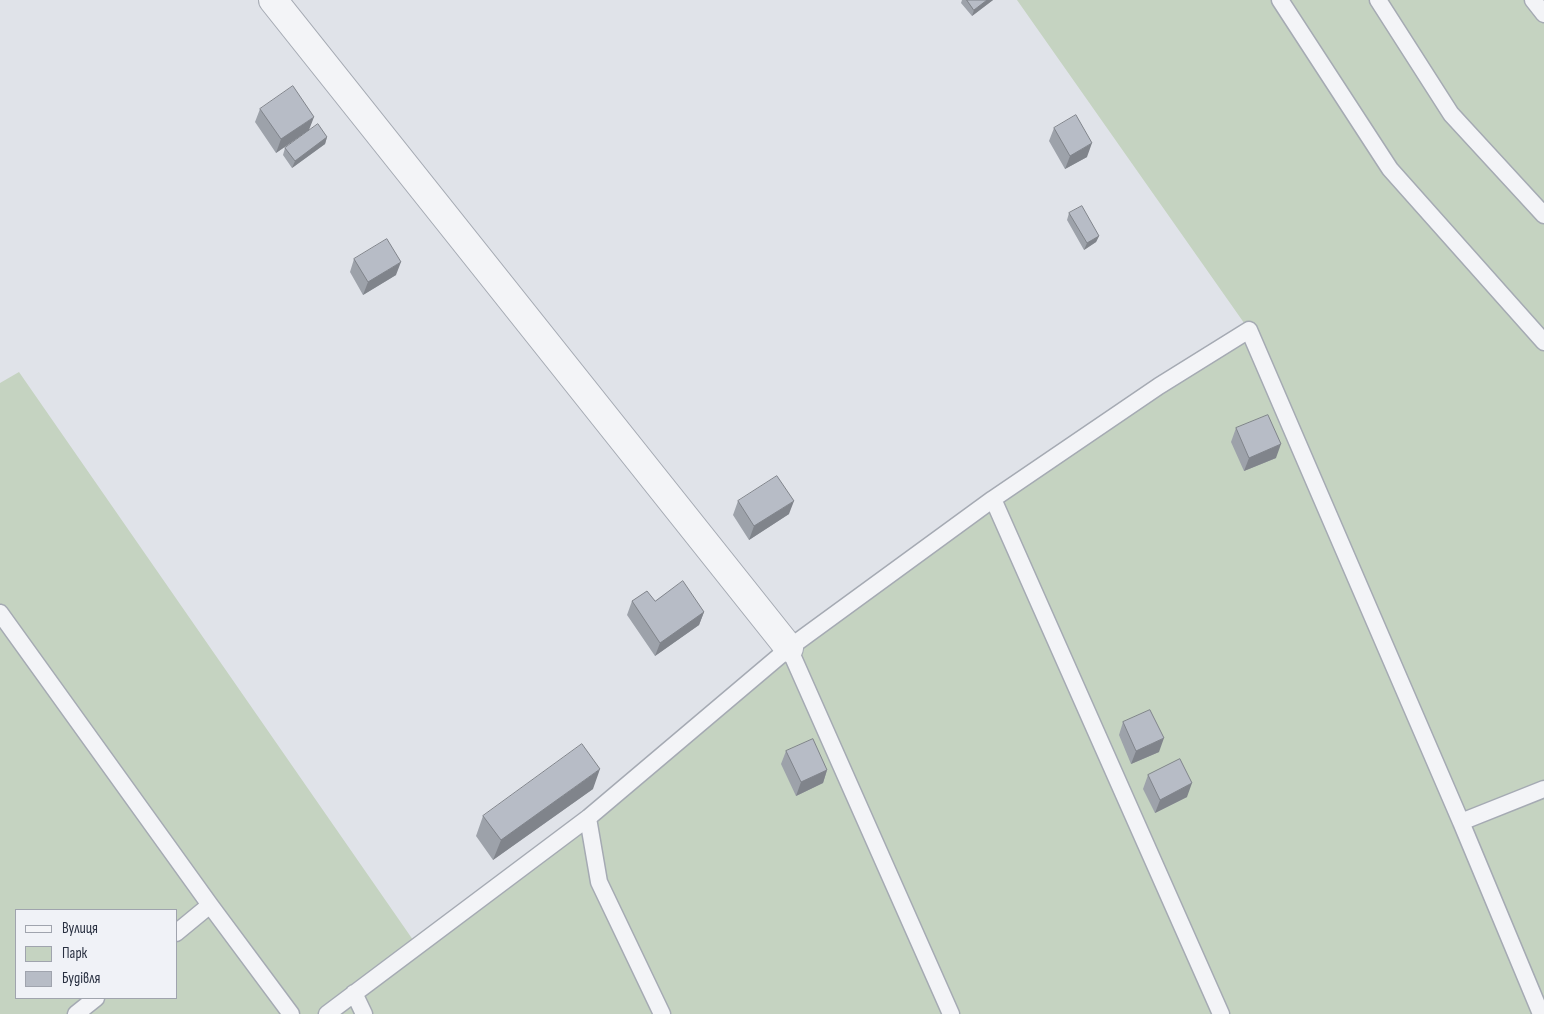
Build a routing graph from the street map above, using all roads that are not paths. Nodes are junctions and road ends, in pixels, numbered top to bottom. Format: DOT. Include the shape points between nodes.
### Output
graph roads {
  1 [pos="273,0"];
  2 [pos="1280,0"];
  3 [pos="1378,0"];
  4 [pos="1533,0"];
  5 [pos="1544,14"];
  6 [pos="1544,215"];
  7 [pos="1544,342"];
  8 [pos="993,499"];
  9 [pos="0,613"];
  10 [pos="788,648"];
  11 [pos="1544,789"];
  12 [pos="588,818"];
  13 [pos="1461,822"];
  14 [pos="210,905"];
  15 [pos="178,931"];
  16 [pos="354,993"];
  17 [pos="95,999"];
  18 [pos="76,1014"];
  19 [pos="291,1014"];
  20 [pos="327,1014"];
  21 [pos="364,1014"];
  22 [pos="662,1014"];
  23 [pos="950,1014"];
  24 [pos="1221,1014"];
  25 [pos="1541,1014"];
  1 -- 10 [label="street"];
  2 -- 7 [label="lane" via="1390,169"];
  3 -- 6 [label="lane" via="1450,114"];
  4 -- 5 [label="lane"];
  8 -- 10 [label="lane"];
  8 -- 13 [label="lane" via="1159,386 1250,330"];
  8 -- 24 [label="lane"];
  9 -- 14 [label="lane"];
  10 -- 12 [label="lane"];
  10 -- 23 [label="lane"];
  11 -- 13 [label="lane"];
  12 -- 16 [label="lane"];
  12 -- 22 [label="lane" via="599,882"];
  13 -- 25 [label="lane"];
  14 -- 15 [label="lane"];
  14 -- 19 [label="lane"];
  16 -- 20 [label="lane"];
  16 -- 21 [label="lane"];
  17 -- 18 [label="lane"];
}
